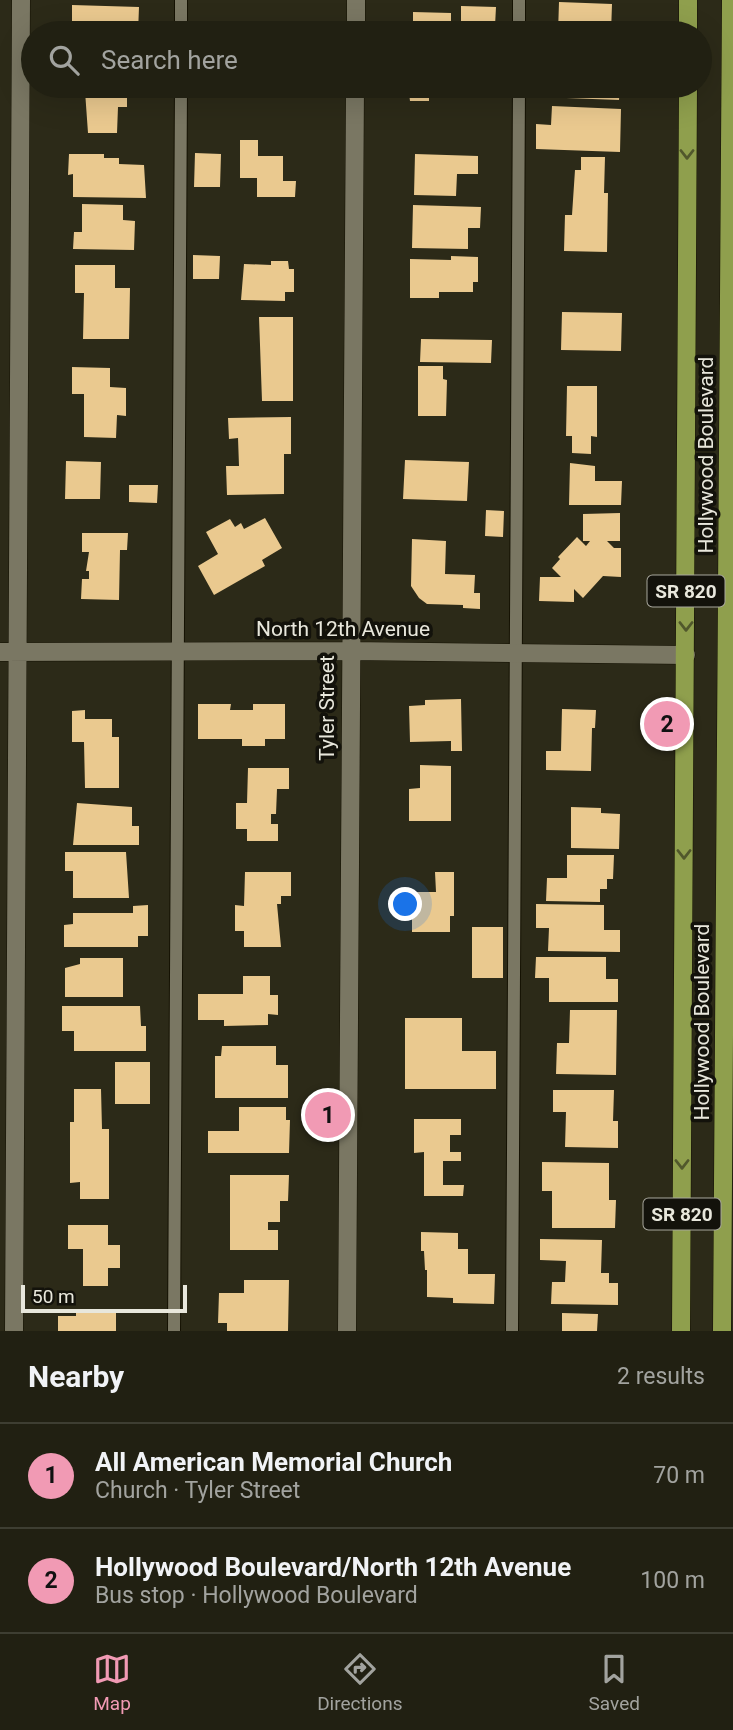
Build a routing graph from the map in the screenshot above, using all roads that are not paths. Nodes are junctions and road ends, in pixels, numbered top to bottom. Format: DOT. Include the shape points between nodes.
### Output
graph roads {
  1 [pos="21,0"];
  2 [pos="181,0"];
  3 [pos="356,0"];
  4 [pos="519,0"];
  5 [pos="688,0"];
  6 [pos="731,3"];
  7 [pos="181,21"];
  8 [pos="356,21"];
  9 [pos="519,21"];
  10 [pos="688,21"];
  11 [pos="181,98"];
  12 [pos="355,98"];
  13 [pos="519,98"];
  14 [pos="688,98"];
  15 [pos="350,651"];
  16 [pos="8,652"];
  17 [pos="178,652"];
  18 [pos="515,653"];
  19 [pos="685,655"];
  20 [pos="14,1331"];
  21 [pos="174,1331"];
  22 [pos="346,1331"];
  23 [pos="513,1331"];
  24 [pos="681,1331"];
  25 [pos="722,1331"];
  1 -- 16 [label="street"];
  2 -- 7 [label="lane"];
  3 -- 8 [label="street"];
  4 -- 9 [label="lane"];
  5 -- 10 [label="main road"];
  6 -- 25 [label="main road, Hollywood Boulevard / SR 820"];
  11 -- 17 [label="lane"];
  12 -- 15 [label="street, Tyler Street"];
  13 -- 18 [label="lane"];
  14 -- 19 [label="main road, Hollywood Boulevard / SR 820, one-way"];
  15 -- 17 [label="street, North 12th Avenue"];
  15 -- 18 [label="street, North 12th Avenue"];
  15 -- 22 [label="street, Tyler Street"];
  16 -- 17 [label="street, North 12th Avenue"];
  16 -- 20 [label="street"];
  17 -- 21 [label="lane"];
  18 -- 19 [label="street, North 12th Avenue"];
  18 -- 23 [label="lane"];
  19 -- 24 [label="main road, Hollywood Boulevard / SR 820, one-way"];
}
